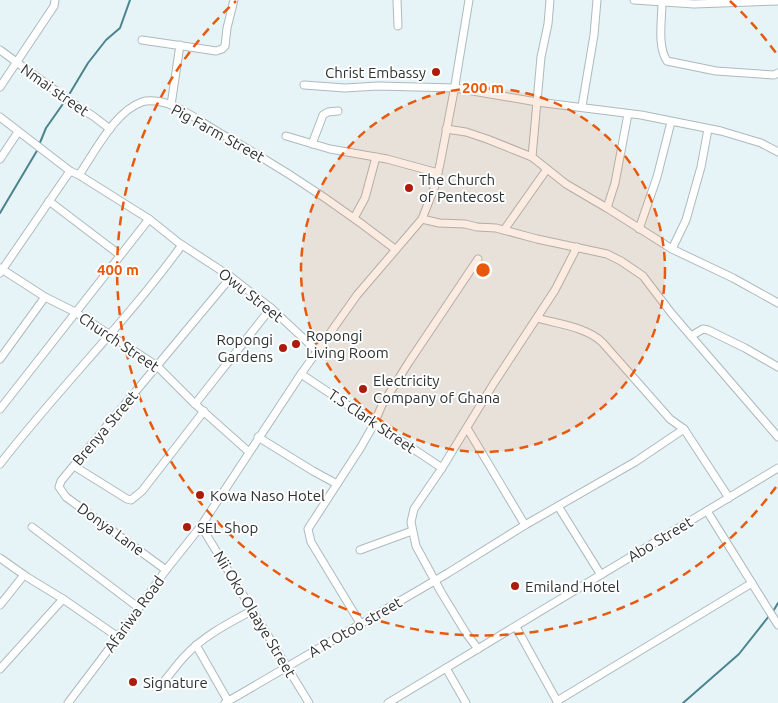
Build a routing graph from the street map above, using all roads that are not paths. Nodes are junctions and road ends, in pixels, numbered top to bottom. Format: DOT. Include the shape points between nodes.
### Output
graph roads {
  1 [pos="56,0"];
  2 [pos="234,0"];
  3 [pos="397,0"];
  4 [pos="469,0"];
  5 [pos="550,0"];
  6 [pos="597,0"];
  7 [pos="634,0"];
  8 [pos="660,1"];
  9 [pos="778,1"];
  10 [pos="398,26"];
  11 [pos="142,40"];
  12 [pos="180,45"];
  13 [pos="0,50"];
  14 [pos="15,62"];
  15 [pos="778,73"];
  16 [pos="304,85"];
  17 [pos="0,86"];
  18 [pos="455,88"];
  19 [pos="537,102"];
  20 [pos="172,105"];
  21 [pos="582,106"];
  22 [pos="338,111"];
  23 [pos="628,114"];
  24 [pos="0,117"];
  25 [pos="671,122"];
  26 [pos="708,128"];
  27 [pos="446,129"];
  28 [pos="110,130"];
  29 [pos="18,132"];
  30 [pos="286,136"];
  31 [pos="312,144"];
  32 [pos="778,152"];
  33 [pos="376,157"];
  34 [pos="532,157"];
  35 [pos="0,159"];
  36 [pos="547,169"];
  37 [pos="70,171"];
  38 [pos="438,173"];
  39 [pos="79,175"];
  40 [pos="49,201"];
  41 [pos="607,208"];
  42 [pos="148,218"];
  43 [pos="354,218"];
  44 [pos="422,219"];
  45 [pos="639,229"];
  46 [pos="504,230"];
  47 [pos="182,245"];
  48 [pos="577,247"];
  49 [pos="395,249"];
  50 [pos="672,249"];
  51 [pos="120,255"];
  52 [pos="478,259"];
  53 [pos="1,270"];
  54 [pos="231,277"];
  55 [pos="45,297"];
  56 [pos="778,303"];
  57 [pos="271,308"];
  58 [pos="75,312"];
  59 [pos="537,318"];
  60 [pos="109,336"];
  61 [pos="691,336"];
  62 [pos="317,351"];
  63 [pos="0,358"];
  64 [pos="157,366"];
  65 [pos="778,366"];
  66 [pos="301,374"];
  67 [pos="195,404"];
  68 [pos="0,409"];
  69 [pos="204,412"];
  70 [pos="374,424"];
  71 [pos="466,428"];
  72 [pos="684,429"];
  73 [pos="258,438"];
  74 [pos="778,438"];
  75 [pos="248,452"];
  76 [pos="0,464"];
  77 [pos="74,466"];
  78 [pos="442,468"];
  79 [pos="778,468"];
  80 [pos="336,484"];
  81 [pos="59,487"];
  82 [pos="728,498"];
  83 [pos="558,506"];
  84 [pos="706,512"];
  85 [pos="525,525"];
  86 [pos="201,526"];
  87 [pos="32,527"];
  88 [pos="412,531"];
  89 [pos="360,550"];
  90 [pos="0,558"];
  91 [pos="166,570"];
  92 [pos="24,575"];
  93 [pos="601,575"];
  94 [pos="434,581"];
  95 [pos="752,583"];
  96 [pos="63,599"];
  97 [pos="0,605"];
  98 [pos="139,608"];
  99 [pos="253,610"];
  100 [pos="360,623"];
  101 [pos="778,625"];
  102 [pos="516,627"];
  103 [pos="118,637"];
  104 [pos="196,645"];
  105 [pos="478,649"];
  106 [pos="287,666"];
  107 [pos="446,668"];
  108 [pos="0,669"];
  109 [pos="165,680"];
  110 [pos="227,702"];
  111 [pos="557,702"];
  112 [pos="68,703"];
  113 [pos="309,703"];
  114 [pos="388,703"];
  115 [pos="466,703"];
  1 -- 14 [label="street"];
  2 -- 12 [label="street" via="222,49 216,51"];
  3 -- 10 [label="street"];
  4 -- 18 [label="street, Afariwa Road"];
  5 -- 19 [label="street"];
  6 -- 21 [label="street"];
  7 -- 8 [label="street"];
  8 -- 9 [label="street" via="694,4"];
  8 -- 15 [label="street" via="661,42 667,61 716,71"];
  11 -- 12 [label="street"];
  12 -- 20 [label="street"];
  13 -- 14 [label="street, Nmai street"];
  14 -- 17 [label="street"];
  14 -- 28 [label="street, Nmai street"];
  16 -- 18 [label="street"];
  18 -- 19 [label="street"];
  18 -- 27 [label="street, Afariwa Road"];
  19 -- 21 [label="street"];
  19 -- 34 [label="street"];
  20 -- 28 [label="street, Pig Farm Street" via="145,101 133,105 122,113"];
  20 -- 43 [label="street, Pig Farm Street" via="320,193"];
  21 -- 23 [label="street"];
  22 -- 31 [label="street" via="323,115"];
  23 -- 25 [label="street"];
  23 -- 41 [label="street"];
  24 -- 29 [label="street"];
  25 -- 26 [label="street"];
  25 -- 45 [label="street"];
  26 -- 32 [label="street" via="743,136"];
  26 -- 50 [label="street" via="691,205"];
  27 -- 34 [label="street" via="488,139"];
  27 -- 38 [label="street, Afariwa Road"];
  28 -- 39 [label="street, Pig Farm Street"];
  29 -- 35 [label="street"];
  29 -- 37 [label="street"];
  30 -- 31 [label="street"];
  31 -- 33 [label="street"];
  33 -- 38 [label="street"];
  33 -- 43 [label="street" via="365,198"];
  34 -- 36 [label="street"];
  36 -- 41 [label="street"];
  36 -- 46 [label="street"];
  37 -- 39 [label="street"];
  37 -- 40 [label="street"];
  38 -- 44 [label="street, Afariwa Road"];
  39 -- 42 [label="street"];
  40 -- 51 [label="street"];
  40 -- 53 [label="street"];
  41 -- 45 [label="street"];
  42 -- 47 [label="street"];
  42 -- 51 [label="street"];
  43 -- 49 [label="street, Pig Farm Street"];
  44 -- 46 [label="street"];
  44 -- 49 [label="street, Afariwa Road"];
  45 -- 50 [label="street"];
  46 -- 48 [label="street"];
  47 -- 54 [label="street, Owu Street"];
  47 -- 60 [label="street"];
  48 -- 59 [label="street"];
  48 -- 61 [label="street" via="607,254 643,276"];
  49 -- 62 [label="street, Afariwa Road"];
  50 -- 56 [label="street"];
  51 -- 58 [label="street"];
  52 -- 70 [label="street" via="409,362"];
  53 -- 55 [label="street, Church Street"];
  54 -- 57 [label="street, Owu Street"];
  54 -- 64 [label="street, Brenya Street"];
  55 -- 58 [label="street, Church Street"];
  55 -- 63 [label="street"];
  57 -- 62 [label="street, Owu Street"];
  57 -- 67 [label="street"];
  58 -- 60 [label="street, Church Street"];
  58 -- 68 [label="street"];
  59 -- 71 [label="street"];
  59 -- 72 [label="street" via="598,338 670,419"];
  60 -- 64 [label="street, Church Street"];
  60 -- 76 [label="street"];
  61 -- 65 [label="street" via="703,329 708,330"];
  61 -- 74 [label="street"];
  62 -- 66 [label="street, Afariwa Road"];
  64 -- 67 [label="street, Church Street"];
  64 -- 77 [label="street, Brenya Street"];
  66 -- 70 [label="street, T.S Clark Street"];
  66 -- 73 [label="street, Afariwa Road"];
  67 -- 69 [label="street, Church Street"];
  69 -- 75 [label="street, Church Street"];
  69 -- 77 [label="street" via="142,491 130,500"];
  70 -- 78 [label="street, T.S Clark Street"];
  70 -- 80 [label="street"];
  71 -- 78 [label="street"];
  71 -- 85 [label="street"];
  72 -- 82 [label="street"];
  72 -- 83 [label="street, A R Otoo street" via="635,462"];
  73 -- 75 [label="street, Afariwa Road"];
  73 -- 80 [label="street"];
  75 -- 86 [label="street, Afariwa Road"];
  77 -- 81 [label="street, Brenya Street"];
  78 -- 88 [label="street" via="414,510"];
  79 -- 82 [label="street, Abo Street"];
  80 -- 100 [label="street" via="308,529 308,535"];
  81 -- 91 [label="street, Donya Lane" via="66,497"];
  82 -- 84 [label="street, Abo Street"];
  83 -- 85 [label="street, A R Otoo street"];
  83 -- 93 [label="street"];
  84 -- 93 [label="street, Abo Street"];
  84 -- 95 [label="street"];
  85 -- 94 [label="street, A R Otoo street"];
  86 -- 91 [label="street, Afariwa Road"];
  86 -- 99 [label="street, Nii Oko Olaaye Street"];
  87 -- 98 [label="street"];
  88 -- 89 [label="street"];
  88 -- 94 [label="street"];
  90 -- 92 [label="street"];
  91 -- 98 [label="street, Afariwa Road"];
  92 -- 96 [label="street"];
  92 -- 97 [label="street"];
  93 -- 102 [label="street, Abo Street"];
  94 -- 100 [label="street, A R Otoo street"];
  94 -- 105 [label="street"];
  95 -- 101 [label="street"];
  95 -- 111 [label="street"];
  96 -- 103 [label="street"];
  96 -- 108 [label="street"];
  98 -- 103 [label="street, Afariwa Road"];
  99 -- 104 [label="street"];
  99 -- 106 [label="street, Nii Oko Olaaye Street"];
  100 -- 106 [label="street, A R Otoo street"];
  102 -- 105 [label="street, Abo Street"];
  102 -- 111 [label="street"];
  103 -- 112 [label="street, Afariwa Road"];
  104 -- 109 [label="street"];
  104 -- 110 [label="street"];
  105 -- 107 [label="street, Abo Street"];
  106 -- 110 [label="street, A R Otoo street"];
  106 -- 113 [label="street, Nii Oko Olaaye Street"];
  107 -- 114 [label="street, Abo Street"];
  107 -- 115 [label="street"];
}
